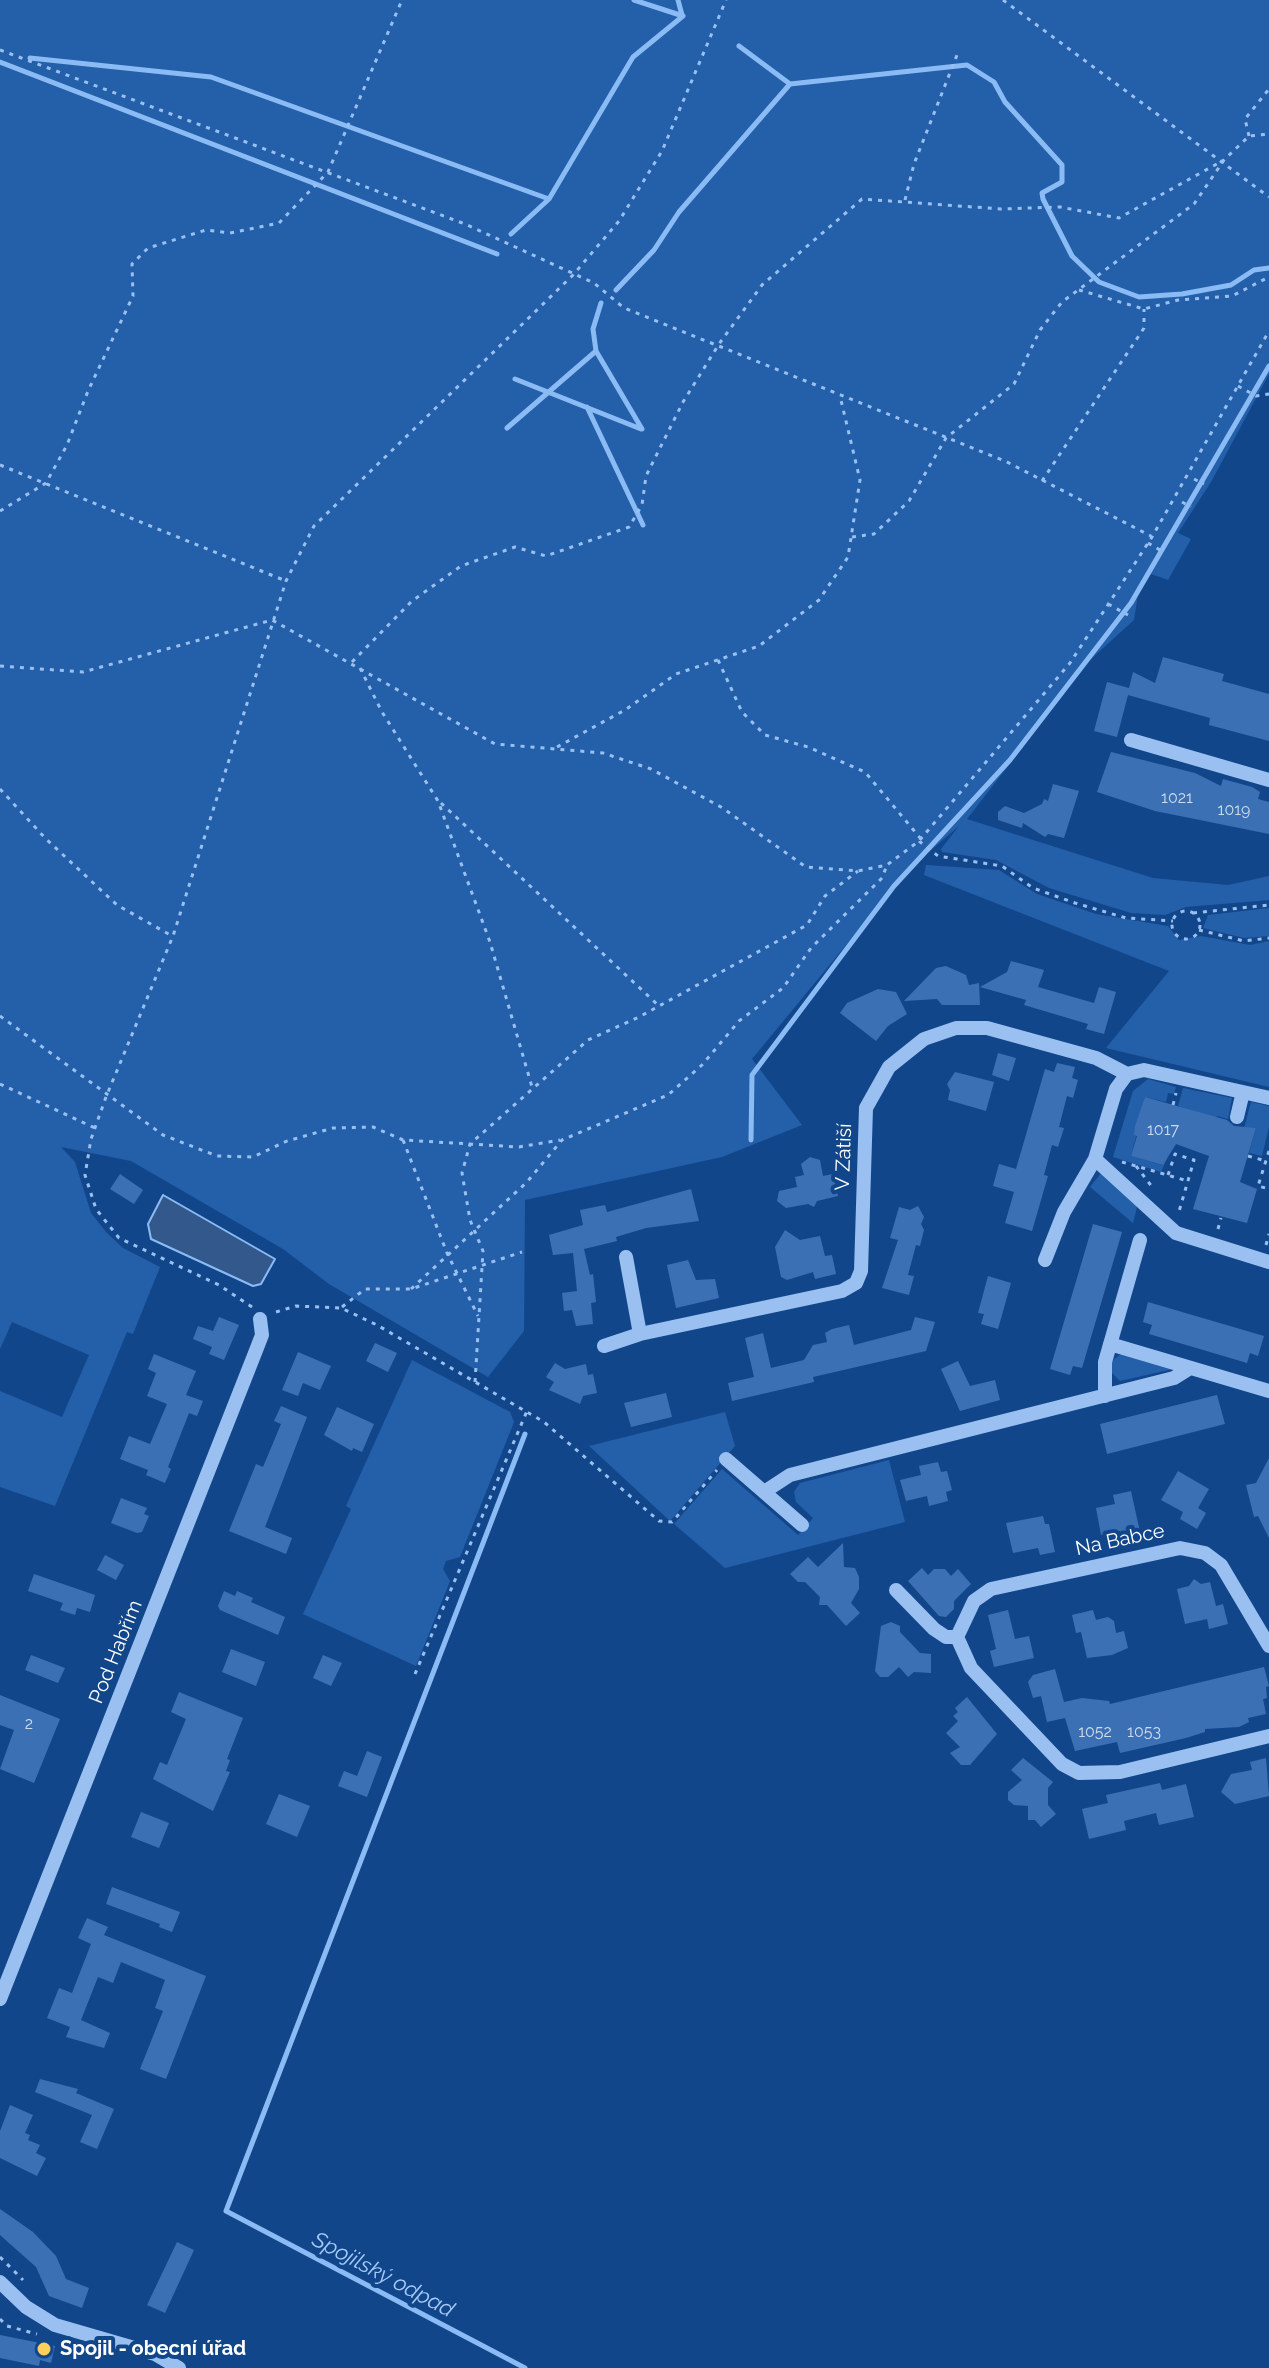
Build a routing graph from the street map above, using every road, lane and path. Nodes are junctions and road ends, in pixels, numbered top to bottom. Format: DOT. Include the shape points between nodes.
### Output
graph roads {
  1 [pos="402,0"];
  2 [pos="726,0"];
  3 [pos="1003,0"];
  4 [pos="0,50"];
  5 [pos="957,55"];
  6 [pos="1269,89"];
  7 [pos="1269,134"];
  8 [pos="1249,136"];
  9 [pos="1224,160"];
  10 [pos="328,172"];
  11 [pos="1269,197"];
  12 [pos="905,200"];
  13 [pos="573,275"];
  14 [pos="1269,277"];
  15 [pos="1079,290"];
  16 [pos="1144,309"];
  17 [pos="1269,331"];
  18 [pos="719,344"];
  19 [pos="1238,386"];
  20 [pos="1269,394"];
  21 [pos="840,396"];
  22 [pos="946,438"];
  23 [pos="0,465"];
  24 [pos="1194,479"];
  25 [pos="1042,481"];
  26 [pos="46,483"];
  27 [pos="1204,484"];
  28 [pos="1182,502"];
  29 [pos="1191,507"];
  30 [pos="0,511"];
  31 [pos="852,537"];
  32 [pos="1152,537"];
  33 [pos="1148,543"];
  34 [pos="1165,553"];
  35 [pos="286,581"];
  36 [pos="1108,604"];
  37 [pos="1128,615"];
  38 [pos="272,620"];
  39 [pos="718,660"];
  40 [pos="352,662"];
  41 [pos="359,665"];
  42 [pos="0,666"];
  43 [pos="1131,740"];
  44 [pos="557,747"];
  45 [pos="1269,780"];
  46 [pos="0,789"];
  47 [pos="438,801"];
  48 [pos="920,841"];
  49 [pos="887,865"];
  50 [pos="858,871"];
  51 [pos="1269,905"];
  52 [pos="1193,913"];
  53 [pos="1173,921"];
  54 [pos="1199,930"];
  55 [pos="173,936"];
  56 [pos="1269,938"];
  57 [pos="659,1006"];
  58 [pos="0,1016"];
  59 [pos="1127,1074"];
  60 [pos="0,1084"];
  61 [pos="532,1087"];
  62 [pos="1243,1092"];
  63 [pos="106,1097"];
  64 [pos="1269,1098"];
  65 [pos="1237,1117"];
  66 [pos="95,1128"];
  67 [pos="403,1140"];
  68 [pos="562,1140"];
  69 [pos="470,1144"];
  70 [pos="1269,1151"];
  71 [pos="1248,1156"];
  72 [pos="1095,1159"];
  73 [pos="1111,1159"];
  74 [pos="1266,1161"];
  75 [pos="1168,1175"];
  76 [pos="1188,1181"];
  77 [pos="1269,1189"];
  78 [pos="1177,1219"];
  79 [pos="476,1229"];
  80 [pos="1140,1240"];
  81 [pos="522,1252"];
  82 [pos="447,1253"];
  83 [pos="626,1257"];
  84 [pos="1045,1260"];
  85 [pos="1269,1262"];
  86 [pos="483,1263"];
  87 [pos="457,1273"];
  88 [pos="411,1289"];
  89 [pos="341,1308"];
  90 [pos="479,1318"];
  91 [pos="260,1319"];
  92 [pos="640,1334"];
  93 [pos="1110,1344"];
  94 [pos="604,1346"];
  95 [pos="1190,1368"];
  96 [pos="475,1383"];
  97 [pos="1269,1391"];
  98 [pos="1105,1396"];
  99 [pos="527,1411"];
  100 [pos="726,1459"];
  101 [pos="764,1492"];
  102 [pos="802,1525"];
  103 [pos="896,1590"];
  104 [pos="957,1637"];
  105 [pos="1269,1646"];
  106 [pos="415,1674"];
  107 [pos="1269,1736"];
  108 [pos="0,1999"];
  109 [pos="3,2291"];
  110 [pos="177,2367"];
  1 -- 10 [label="path"];
  2 -- 13 [label="path" via="662,151 619,221"];
  3 -- 9 [label="path"];
  4 -- 10 [label="path"];
  5 -- 12 [label="path"];
  6 -- 8 [label="path" via="1245,119"];
  7 -- 8 [label="path"];
  8 -- 9 [label="path"];
  9 -- 11 [label="path"];
  9 -- 12 [label="path" via="1119,218 1060,207 1001,209"];
  9 -- 15 [label="path" via="1194,204"];
  10 -- 13 [label="path" via="465,224"];
  10 -- 26 [label="path" via="279,223 230,233 206,230 148,248 132,264 133,296"];
  12 -- 18 [label="path" via="862,199 762,285"];
  13 -- 18 [label="path" via="594,283 624,308"];
  13 -- 35 [label="path" via="314,526"];
  14 -- 16 [label="path" via="1232,296"];
  15 -- 16 [label="path"];
  15 -- 22 [label="path" via="1040,330 1014,384"];
  16 -- 25 [label="path" via="1144,328"];
  17 -- 19 [label="path"];
  18 -- 21 [label="path"];
  18 -- 40 [label="path" via="652,463 642,505 629,527 546,556 515,547 461,566 412,601"];
  19 -- 20 [label="path" via="1256,396"];
  19 -- 32 [label="path"];
  21 -- 22 [label="path"];
  21 -- 31 [label="path" via="860,480"];
  22 -- 25 [label="path"];
  22 -- 31 [label="path" via="909,501 874,534"];
  23 -- 26 [label="path"];
  24 -- 27 [label="path"];
  25 -- 32 [label="path"];
  26 -- 30 [label="path"];
  26 -- 35 [label="path"];
  28 -- 29 [label="path"];
  31 -- 39 [label="path" via="848,557 819,600 759,646"];
  32 -- 33 [label="path"];
  33 -- 34 [label="path"];
  33 -- 36 [label="path"];
  35 -- 38 [label="path"];
  36 -- 37 [label="path"];
  36 -- 48 [label="path" via="1070,663"];
  38 -- 40 [label="path"];
  38 -- 42 [label="path" via="83,672"];
  38 -- 55 [label="path"];
  39 -- 44 [label="path" via="676,674 625,710"];
  39 -- 48 [label="path" via="742,712 765,735 865,772"];
  40 -- 41 [label="path"];
  41 -- 44 [label="path" via="495,744"];
  41 -- 47 [label="path"];
  43 -- 45 [label="street"];
  44 -- 50 [label="path" via="603,753 651,769 721,807 806,867"];
  46 -- 55 [label="path" via="117,905"];
  47 -- 57 [label="path"];
  47 -- 61 [label="path" via="490,942"];
  48 -- 49 [label="path"];
  48 -- 53 [label="path" via="938,856 1002,866 1033,888 1126,918"];
  49 -- 50 [label="path"];
  49 -- 68 [label="path" via="882,878 811,948 783,988 739,1021 668,1095"];
  50 -- 57 [label="path" via="825,896 807,925"];
  51 -- 52 [label="path"];
  52 -- 53 [label="path" via="1181,912"];
  52 -- 54 [label="path"];
  53 -- 54 [label="path" via="1176,934 1183,938"];
  54 -- 56 [label="path" via="1244,941"];
  55 -- 63 [label="path"];
  57 -- 61 [label="path" via="588,1040"];
  58 -- 63 [label="path"];
  59 -- 62 [label="street" via="1144,1070"];
  59 -- 72 [label="street" via="1116,1089"];
  59 -- 92 [label="street, V Zátiší" via="1096,1058 987,1028 956,1028 924,1039 889,1067 866,1108 861,1271 856,1283 842,1291"];
  60 -- 66 [label="path"];
  61 -- 69 [label="path"];
  62 -- 64 [label="street"];
  62 -- 65 [label="street"];
  63 -- 66 [label="path"];
  63 -- 67 [label="path" via="163,1135 217,1156 253,1157 333,1128 373,1127"];
  66 -- 91 [label="path" via="85,1175 91,1199 109,1228 142,1251 236,1295"];
  67 -- 69 [label="path"];
  67 -- 82 [label="path"];
  68 -- 69 [label="path" via="519,1147"];
  68 -- 79 [label="path" via="527,1182"];
  69 -- 79 [label="path" via="462,1173"];
  70 -- 74 [label="path"];
  71 -- 74 [label="path"];
  72 -- 84 [label="street" via="1064,1212"];
  72 -- 85 [label="street" via="1176,1233"];
  73 -- 75 [label="path"];
  74 -- 77 [label="path" via="1258,1186"];
  75 -- 76 [label="path"];
  75 -- 76 [label="path" via="1175,1154 1194,1160"];
  76 -- 78 [label="path"];
  79 -- 82 [label="path"];
  79 -- 86 [label="path"];
  80 -- 93 [label="street"];
  81 -- 86 [label="path"];
  82 -- 87 [label="path"];
  82 -- 88 [label="path"];
  83 -- 92 [label="street"];
  86 -- 87 [label="path"];
  86 -- 90 [label="path"];
  87 -- 88 [label="path"];
  87 -- 90 [label="path"];
  88 -- 89 [label="path" via="365,1289"];
  89 -- 91 [label="path" via="296,1306"];
  89 -- 96 [label="path"];
  90 -- 96 [label="path"];
  91 -- 108 [label="street, Pod Habřím" via="262,1335"];
  92 -- 94 [label="street, V Zátiší"];
  93 -- 95 [label="street"];
  93 -- 98 [label="street" via="1102,1376"];
  95 -- 97 [label="street"];
  95 -- 98 [label="street" via="1174,1378"];
  96 -- 99 [label="path"];
  98 -- 101 [label="street" via="790,1475"];
  99 -- 100 [label="path" via="666,1522 672,1522"];
  99 -- 106 [label="path"];
  100 -- 101 [label="street"];
  101 -- 102 [label="street"];
  103 -- 104 [label="street" via="934,1629"];
  104 -- 105 [label="street, Na Babce" via="974,1601 991,1589 1180,1548 1205,1553 1221,1565"];
  104 -- 107 [label="street" via="971,1668 1062,1764 1079,1773 1120,1772"];
  109 -- 110 [label="street" via="65,2330 145,2350"];
}
